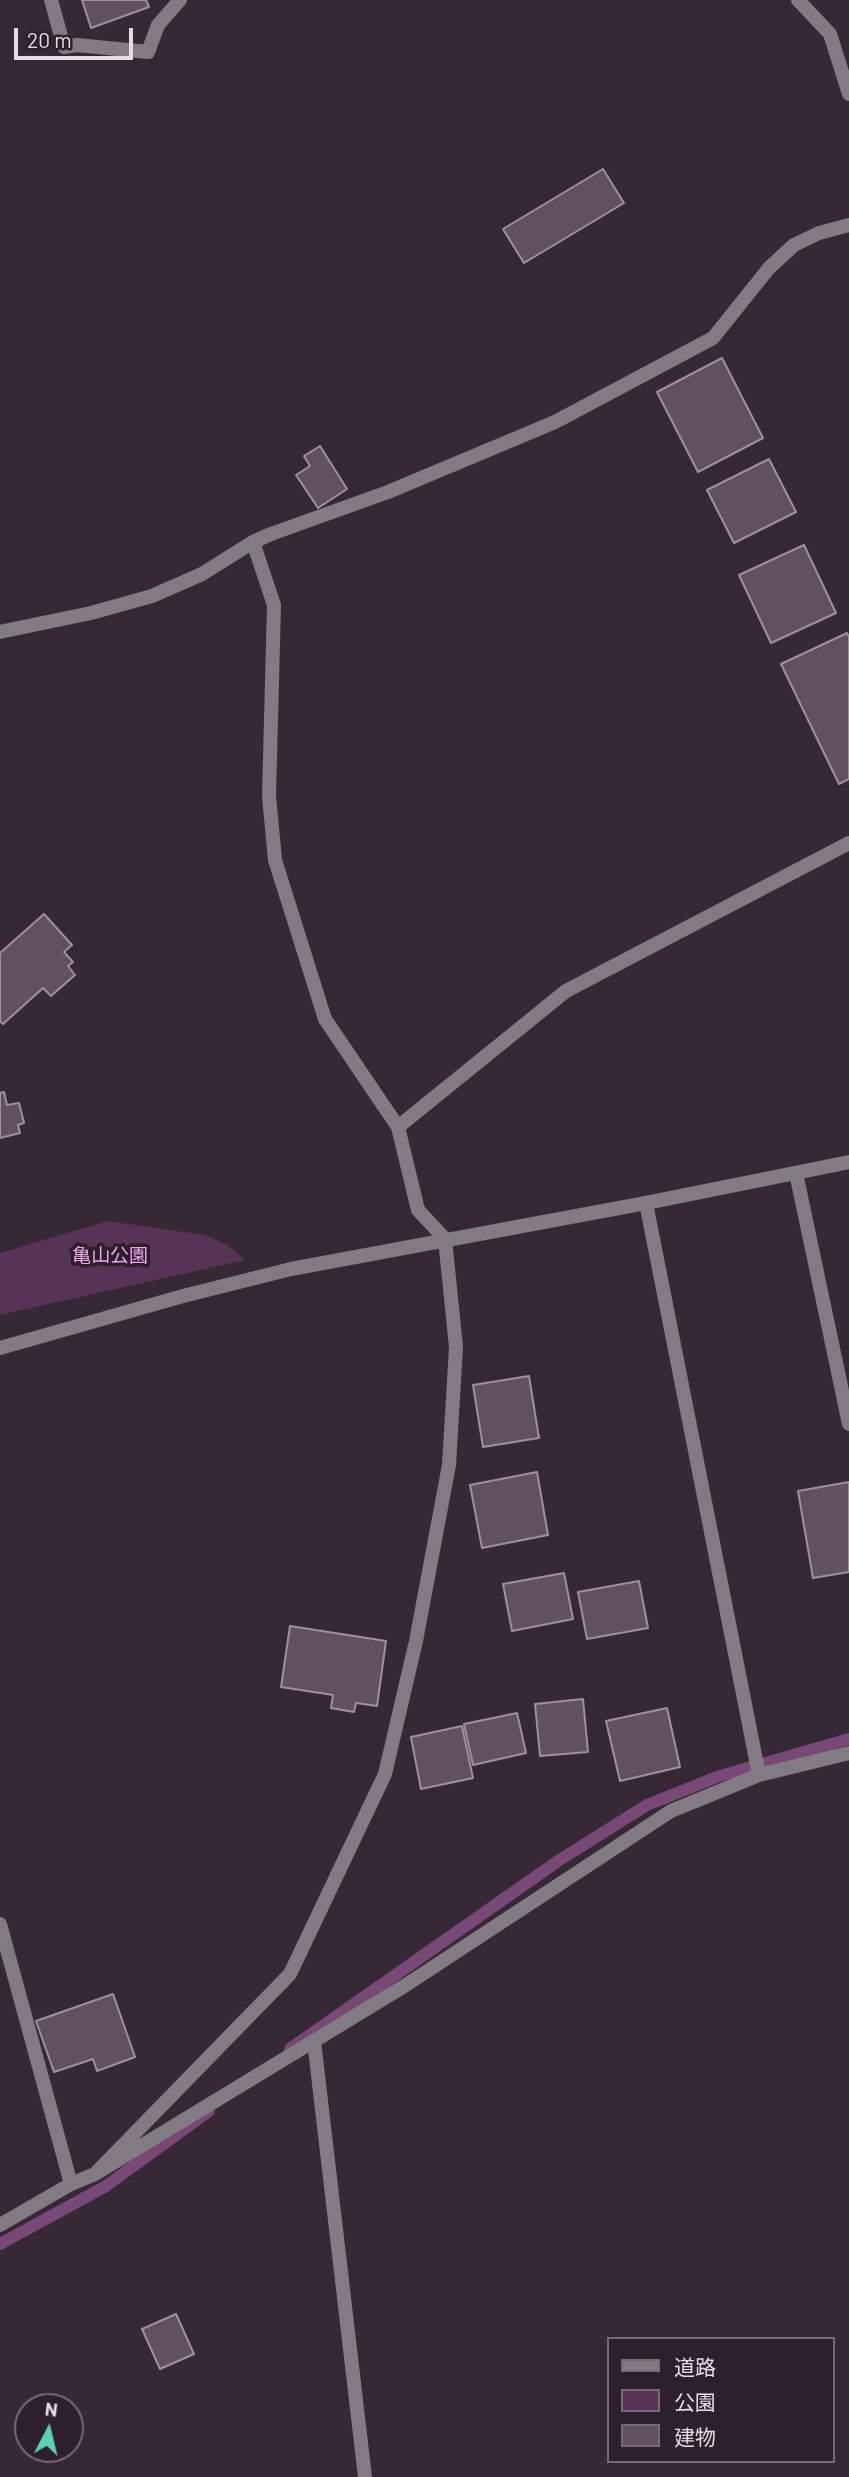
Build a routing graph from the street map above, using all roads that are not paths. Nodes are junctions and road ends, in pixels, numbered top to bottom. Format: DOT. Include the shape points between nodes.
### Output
graph roads {
  1 [pos="51,0"];
  2 [pos="180,0"];
  3 [pos="798,0"];
  4 [pos="849,94"];
  5 [pos="849,225"];
  6 [pos="253,542"];
  7 [pos="0,632"];
  8 [pos="849,843"];
  9 [pos="398,1127"];
  10 [pos="849,1162"];
  11 [pos="796,1173"];
  12 [pos="646,1203"];
  13 [pos="445,1239"];
  14 [pos="0,1349"];
  15 [pos="849,1424"];
  16 [pos="849,1753"];
  17 [pos="759,1774"];
  18 [pos="0,1924"];
  19 [pos="314,2041"];
  20 [pos="95,2174"];
  21 [pos="71,2184"];
  22 [pos="0,2225"];
  23 [pos="365,2477"];
  1 -- 2 [label="street" via="64,47 148,52 158,24"];
  3 -- 4 [label="street" via="830,34"];
  5 -- 6 [label="street" via="794,245 769,268 713,338 639,378 555,422"];
  6 -- 7 [label="street" via="202,574 152,596"];
  6 -- 9 [label="street" via="274,605 269,796 275,860 325,1019"];
  8 -- 9 [label="street" via="566,991"];
  9 -- 13 [label="street" via="418,1210"];
  10 -- 11 [label="street"];
  11 -- 12 [label="street"];
  11 -- 15 [label="street"];
  12 -- 13 [label="street"];
  12 -- 17 [label="street"];
  13 -- 14 [label="street" via="277,1272"];
  13 -- 20 [label="street" via="456,1347 449,1465 385,1774 290,1974"];
  16 -- 17 [label="street"];
  17 -- 19 [label="street" via="671,1811"];
  18 -- 21 [label="street"];
  19 -- 20 [label="street"];
  19 -- 23 [label="street"];
  20 -- 21 [label="street"];
  21 -- 22 [label="street"];
}
